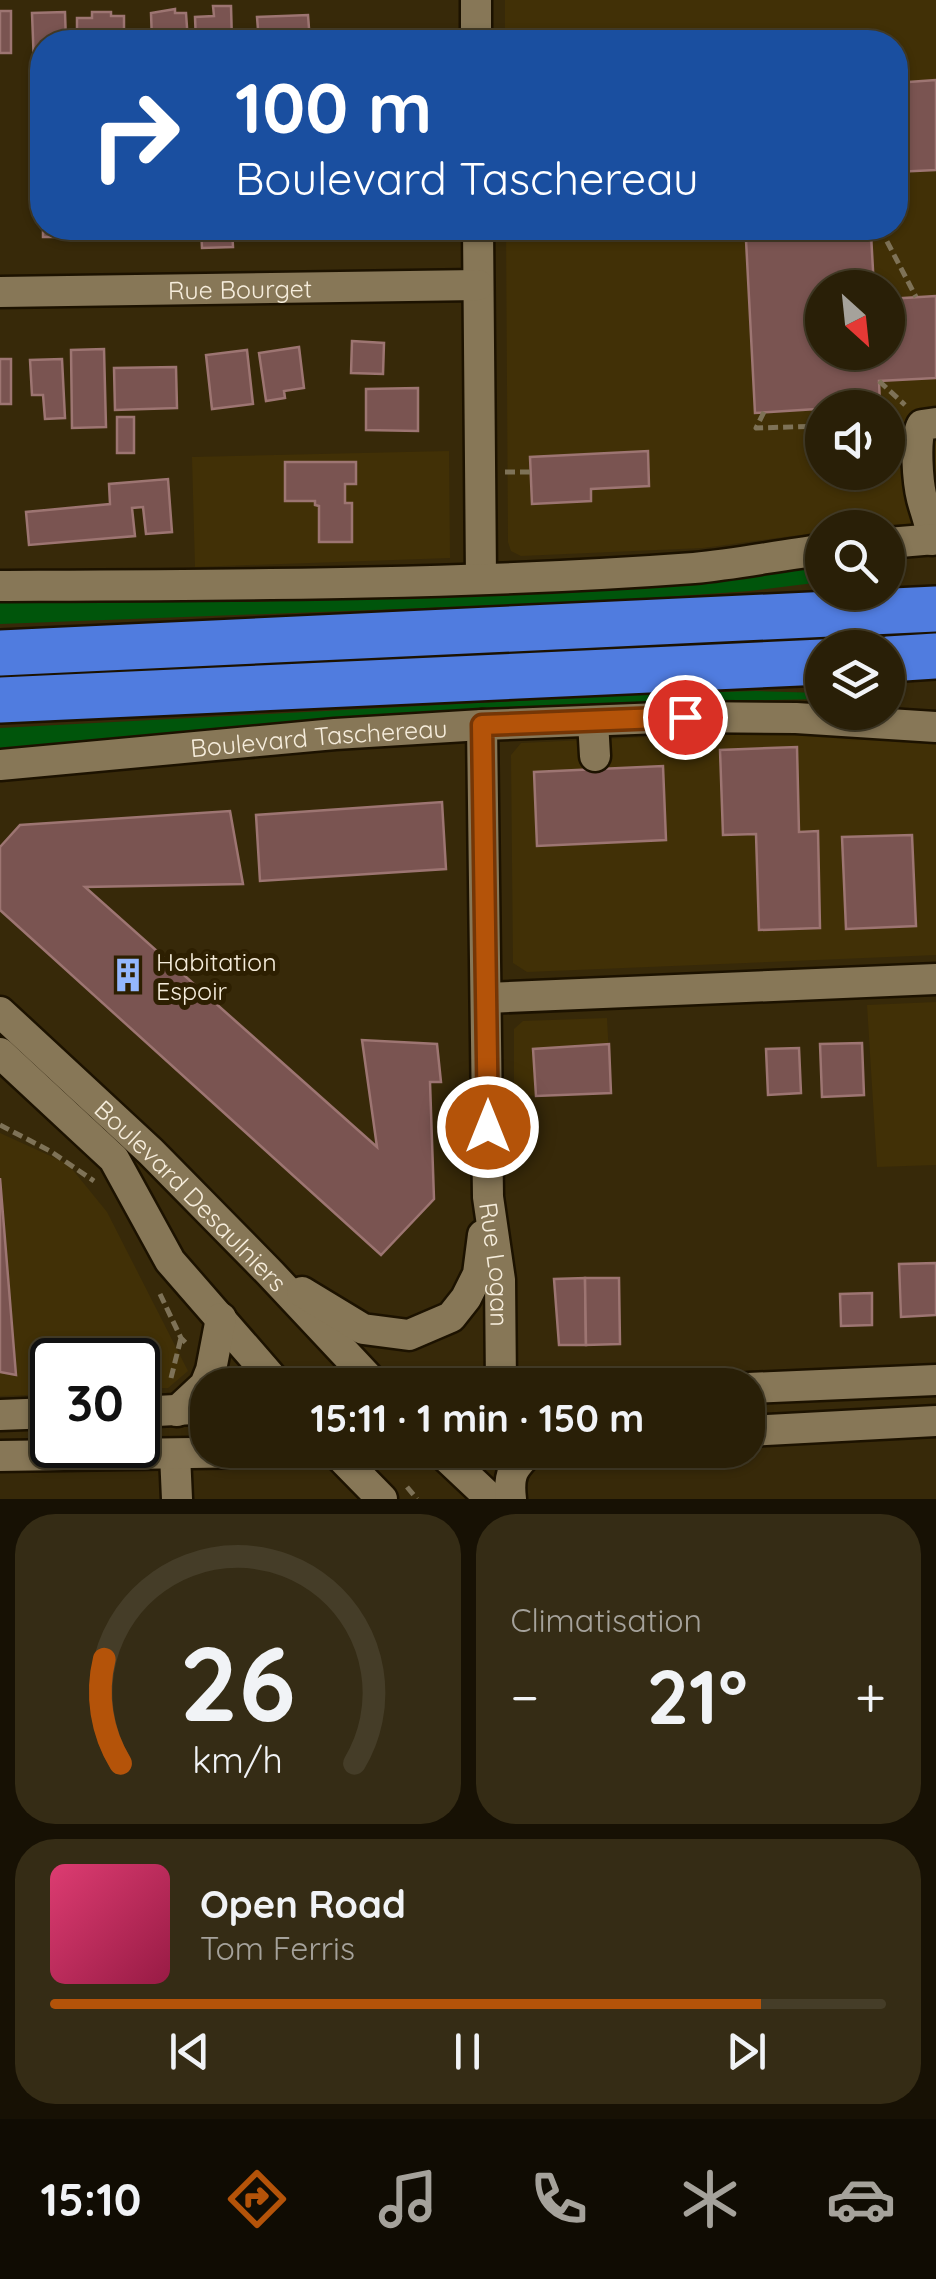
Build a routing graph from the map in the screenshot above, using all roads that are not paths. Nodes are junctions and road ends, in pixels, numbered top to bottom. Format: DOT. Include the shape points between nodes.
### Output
graph roads {
  1 [pos="476,0"];
  2 [pos="476,30"];
  3 [pos="478,240"];
  4 [pos="478,286"];
  5 [pos="0,292"];
  6 [pos="931,423"];
  7 [pos="934,540"];
  8 [pos="905,542"];
  9 [pos="805,552"];
  10 [pos="481,578"];
  11 [pos="0,586"];
  12 [pos="936,609"];
  13 [pos="0,653"];
  14 [pos="935,657"];
  15 [pos="905,658"];
  16 [pos="805,663"];
  17 [pos="0,700"];
  18 [pos="593,721"];
  19 [pos="482,725"];
  20 [pos="936,727"];
  21 [pos="595,756"];
  22 [pos="0,765"];
  23 [pos="936,979"];
  24 [pos="487,998"];
  25 [pos="0,1012"];
  26 [pos="0,1053"];
  27 [pos="488,1198"];
  28 [pos="270,1272"];
  29 [pos="220,1318"];
  30 [pos="263,1368"];
  31 [pos="359,1368"];
  32 [pos="501,1368"];
  33 [pos="936,1380"];
  34 [pos="765,1387"];
  35 [pos="173,1398"];
  36 [pos="160,1403"];
  37 [pos="190,1403"];
  38 [pos="30,1414"];
  39 [pos="0,1415"];
  40 [pos="936,1421"];
  41 [pos="765,1429"];
  42 [pos="175,1454"];
  43 [pos="190,1454"];
  44 [pos="0,1456"];
  45 [pos="352,1468"];
  46 [pos="459,1468"];
  47 [pos="514,1468"];
  48 [pos="177,1499"];
  49 [pos="382,1499"];
  50 [pos="491,1499"];
  51 [pos="511,1499"];
  1 -- 2 [label="street"];
  3 -- 4 [label="street"];
  4 -- 5 [label="street, Rue Bourget"];
  4 -- 10 [label="street"];
  6 -- 7 [label="street" via="918,431 919,470"];
  7 -- 8 [label="street"];
  9 -- 10 [label="street" via="697,568"];
  10 -- 11 [label="street"];
  12 -- 13 [label="highway"];
  14 -- 15 [label="highway"];
  16 -- 17 [label="highway, Boulevard Taschereau"];
  18 -- 19 [label="street, Boulevard Taschereau"];
  18 -- 20 [label="street, Boulevard Taschereau" via="748,717"];
  18 -- 21 [label="street"];
  19 -- 22 [label="street, Boulevard Taschereau"];
  19 -- 24 [label="street, Rue Logan"];
  23 -- 24 [label="street"];
  24 -- 27 [label="street, Rue Logan"];
  25 -- 28 [label="street, Boulevard Desaulniers"];
  26 -- 29 [label="street, Boulevard Desaulniers" via="114,1159 170,1261"];
  27 -- 28 [label="street" via="478,1274 466,1298 450,1317 409,1335 363,1330"];
  27 -- 32 [label="street, Rue Logan" via="500,1280"];
  28 -- 31 [label="street, Boulevard Desaulniers"];
  29 -- 30 [label="street, Boulevard Desaulniers"];
  29 -- 35 [label="street" via="206,1385"];
  33 -- 34 [label="street"];
  35 -- 36 [label="street"];
  35 -- 37 [label="street"];
  38 -- 39 [label="street"];
  40 -- 41 [label="street"];
  42 -- 43 [label="street"];
  42 -- 44 [label="street"];
  42 -- 48 [label="street"];
  45 -- 49 [label="street"];
  46 -- 50 [label="street"];
  47 -- 51 [label="street"];
}
